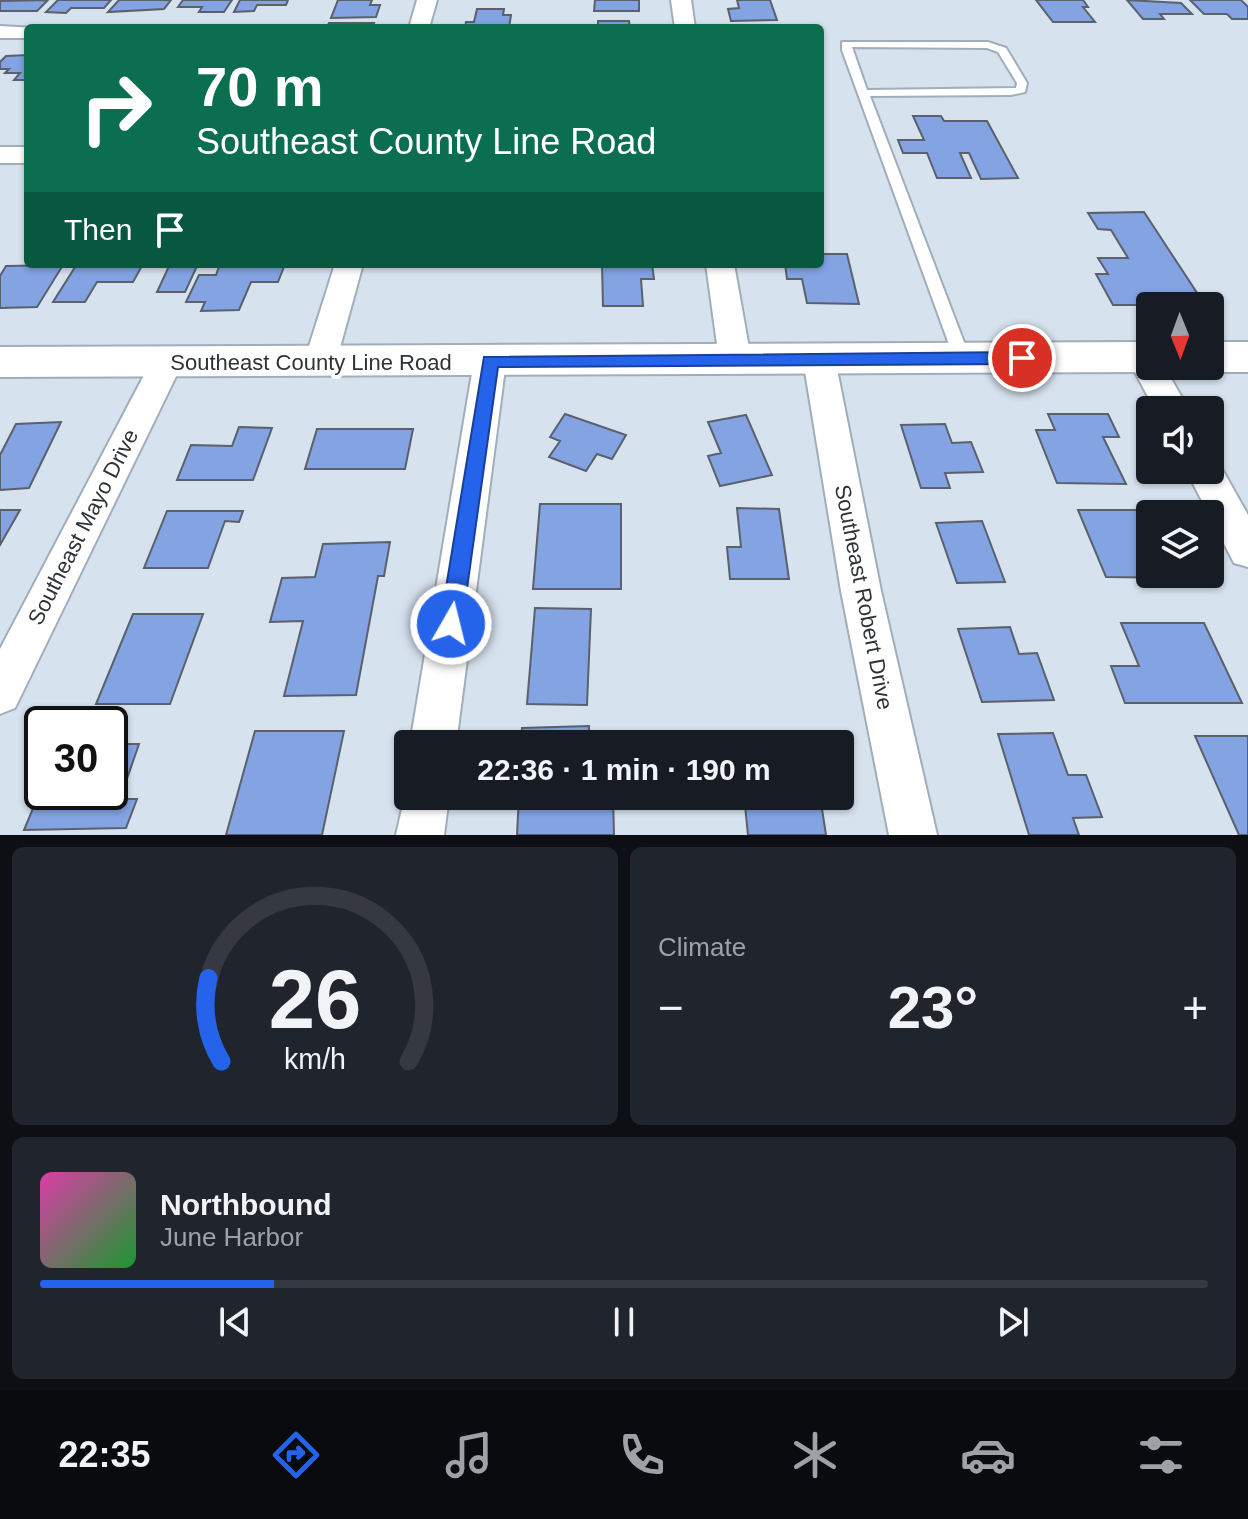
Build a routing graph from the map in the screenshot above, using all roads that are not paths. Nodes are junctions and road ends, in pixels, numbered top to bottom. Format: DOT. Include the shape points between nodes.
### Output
graph roads {
  1 [pos="427,0"];
  2 [pos="681,0"];
  3 [pos="420,24"];
  4 [pos="684,24"];
  5 [pos="0,32"];
  6 [pos="24,32"];
  7 [pos="863,93"];
  8 [pos="0,155"];
  9 [pos="24,155"];
  10 [pos="348,268"];
  11 [pos="721,268"];
  12 [pos="1136,357"];
  13 [pos="1224,357"];
  14 [pos="1248,357"];
  15 [pos="962,358"];
  16 [pos="735,359"];
  17 [pos="819,359"];
  18 [pos="490,361"];
  19 [pos="0,362"];
  20 [pos="167,362"];
  21 [pos="320,362"];
  22 [pos="1212,484"];
  23 [pos="1248,551"];
  24 [pos="0,693"];
  25 [pos="435,730"];
  26 [pos="424,810"];
  27 [pos="420,835"];
  28 [pos="913,835"];
  1 -- 3 [label="street"];
  2 -- 4 [label="street"];
  5 -- 6 [label="street"];
  7 -- 7 [label="lane" via="846,44 988,45 1002,50 1022,83 1021,90 1011,92"];
  7 -- 15 [label="lane"];
  8 -- 9 [label="street"];
  10 -- 21 [label="street"];
  11 -- 16 [label="street"];
  12 -- 15 [label="street, Southeast County Line Road"];
  13 -- 14 [label="street"];
  15 -- 17 [label="street, Southeast County Line Road"];
  16 -- 17 [label="street, Southeast County Line Road"];
  16 -- 18 [label="street, Southeast County Line Road"];
  17 -- 28 [label="street, Southeast Robert Drive"];
  18 -- 21 [label="street, Southeast County Line Road"];
  18 -- 25 [label="street"];
  19 -- 20 [label="street, Southeast County Line Road"];
  20 -- 21 [label="street, Southeast County Line Road"];
  20 -- 24 [label="street, Southeast Mayo Drive"];
  22 -- 23 [label="street"];
  26 -- 27 [label="street"];
}
